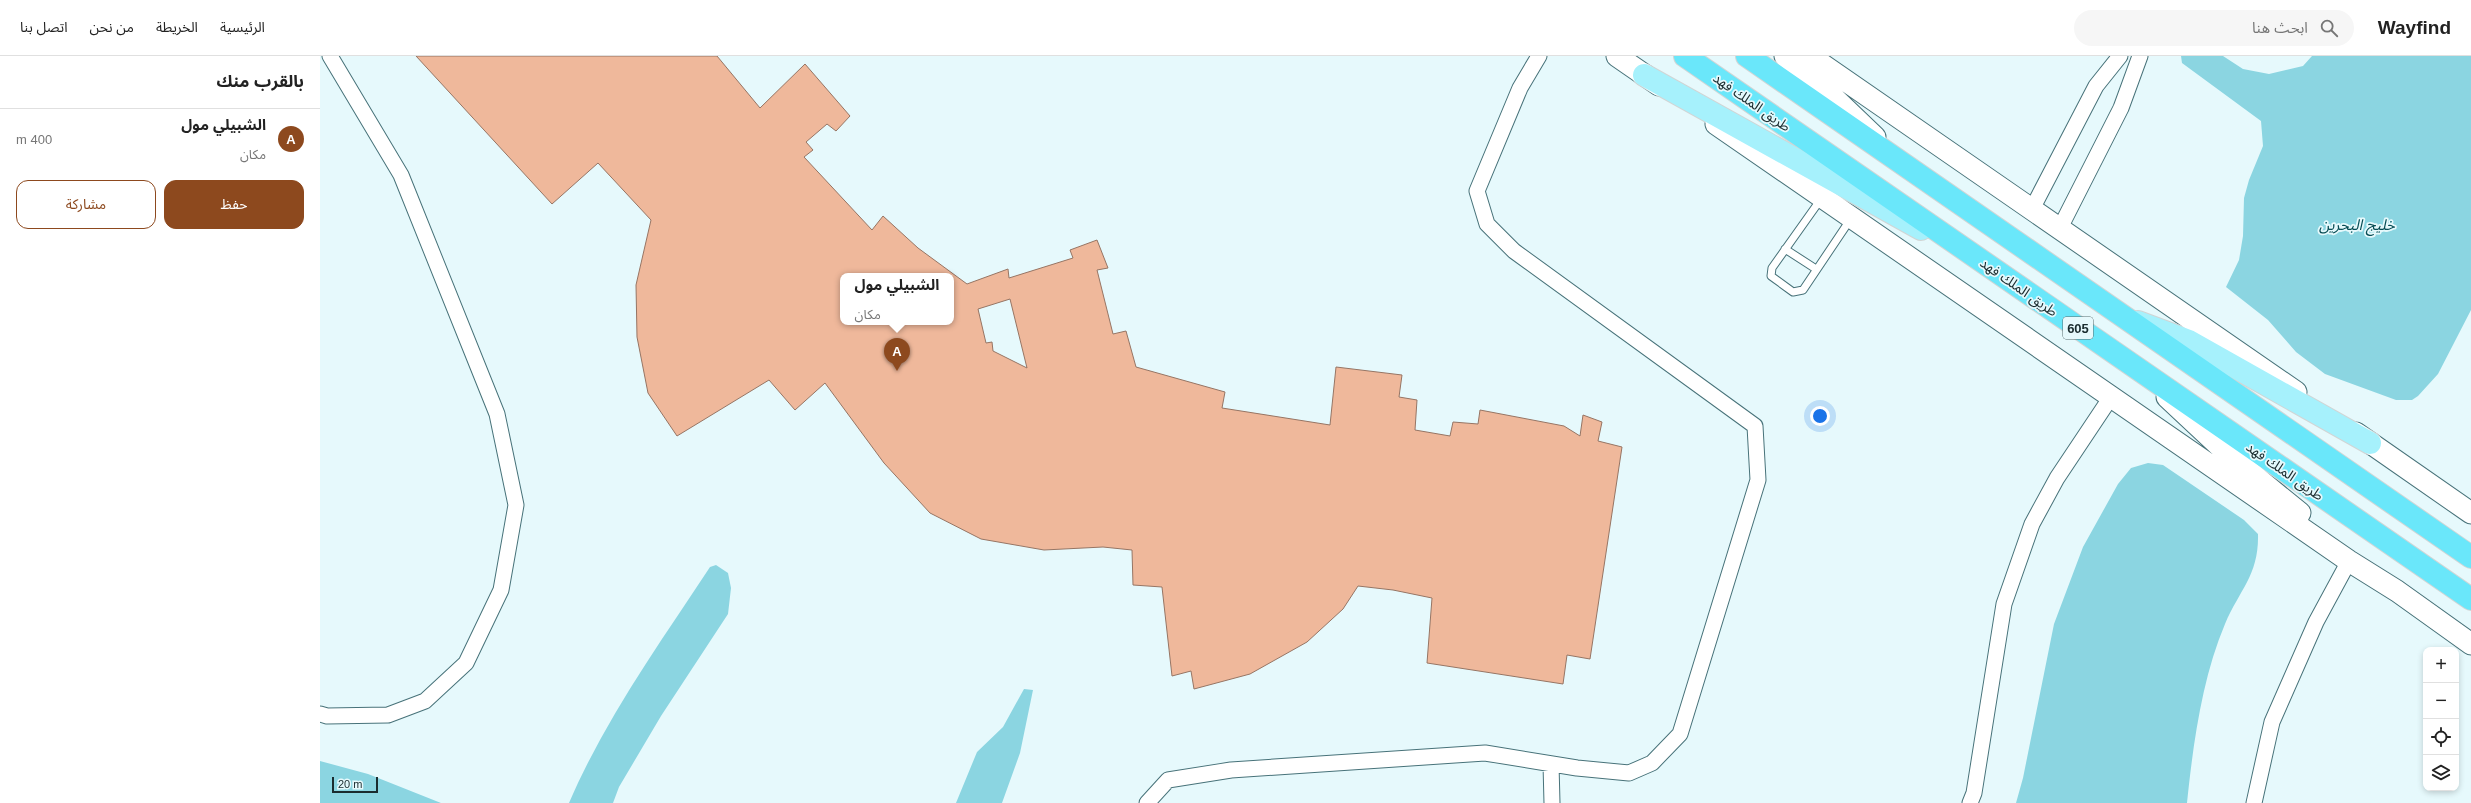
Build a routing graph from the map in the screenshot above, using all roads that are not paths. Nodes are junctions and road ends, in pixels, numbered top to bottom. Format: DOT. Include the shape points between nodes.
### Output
graph roads {
  1 [pos="330,56"];
  2 [pos="1539,56"];
  3 [pos="1617,56"];
  4 [pos="1685,56"];
  5 [pos="1747,56"];
  6 [pos="1785,56"];
  7 [pos="1810,56"];
  8 [pos="2120,56"];
  9 [pos="2140,56"];
  10 [pos="1644,75"];
  11 [pos="1903,164"];
  12 [pos="1822,197"];
  13 [pos="2032,209"];
  14 [pos="1851,218"];
  15 [pos="2060,228"];
  16 [pos="1786,249"];
  17 [pos="1991,268"];
  18 [pos="1816,269"];
  19 [pos="2125,317"];
  20 [pos="2136,368"];
  21 [pos="2111,397"];
  22 [pos="2370,443"];
  23 [pos="2471,513"];
  24 [pos="2471,556"];
  25 [pos="2349,562"];
  26 [pos="2397,591"];
  27 [pos="2471,599"];
  28 [pos="2471,644"];
  29 [pos="320,714"];
  30 [pos="1551,764"];
  31 [pos="1147,803"];
  32 [pos="1552,803"];
  33 [pos="1970,803"];
  34 [pos="2254,803"];
  1 -- 29 [label="street" via="401,175 497,414 516,505 501,590 466,663 425,701 388,715"];
  2 -- 30 [label="street" via="1520,88 1477,191 1487,224 1514,251 1755,426 1758,480 1680,734 1652,763 1629,773"];
  3 -- 10 [label="main road"];
  4 -- 17 [label="highway, طريق الملك فهد / 605"];
  5 -- 11 [label="highway, 605"];
  6 -- 11 [label="main road" via="1828,92"];
  7 -- 13 [label="main road"];
  8 -- 13 [label="street" via="2096,86"];
  9 -- 15 [label="street" via="2121,108"];
  10 -- 12 [label="main road"];
  10 -- 17 [label="main road"];
  11 -- 19 [label="highway, 605"];
  12 -- 14 [label="main road"];
  12 -- 16 [label="lane"];
  13 -- 15 [label="main road"];
  14 -- 18 [label="lane"];
  14 -- 21 [label="main road"];
  15 -- 22 [label="main road"];
  16 -- 18 [label="lane"];
  16 -- 18 [label="lane" via="1770,272 1771,276 1792,292 1803,290"];
  17 -- 20 [label="highway, طريق الملك فهد / 605"];
  19 -- 22 [label="main road" via="2189,341"];
  19 -- 24 [label="highway, 605"];
  20 -- 26 [label="main road" via="2228,455"];
  20 -- 27 [label="highway, طريق الملك فهد / 605"];
  21 -- 25 [label="main road"];
  21 -- 33 [label="street" via="2057,478 2032,524 2004,604 1974,793"];
  22 -- 23 [label="main road"];
  25 -- 26 [label="main road"];
  25 -- 34 [label="street" via="2316,622 2272,722"];
  26 -- 28 [label="main road"];
  30 -- 31 [label="street" via="1485,753 1231,770 1168,780"];
  30 -- 32 [label="street"];
}
